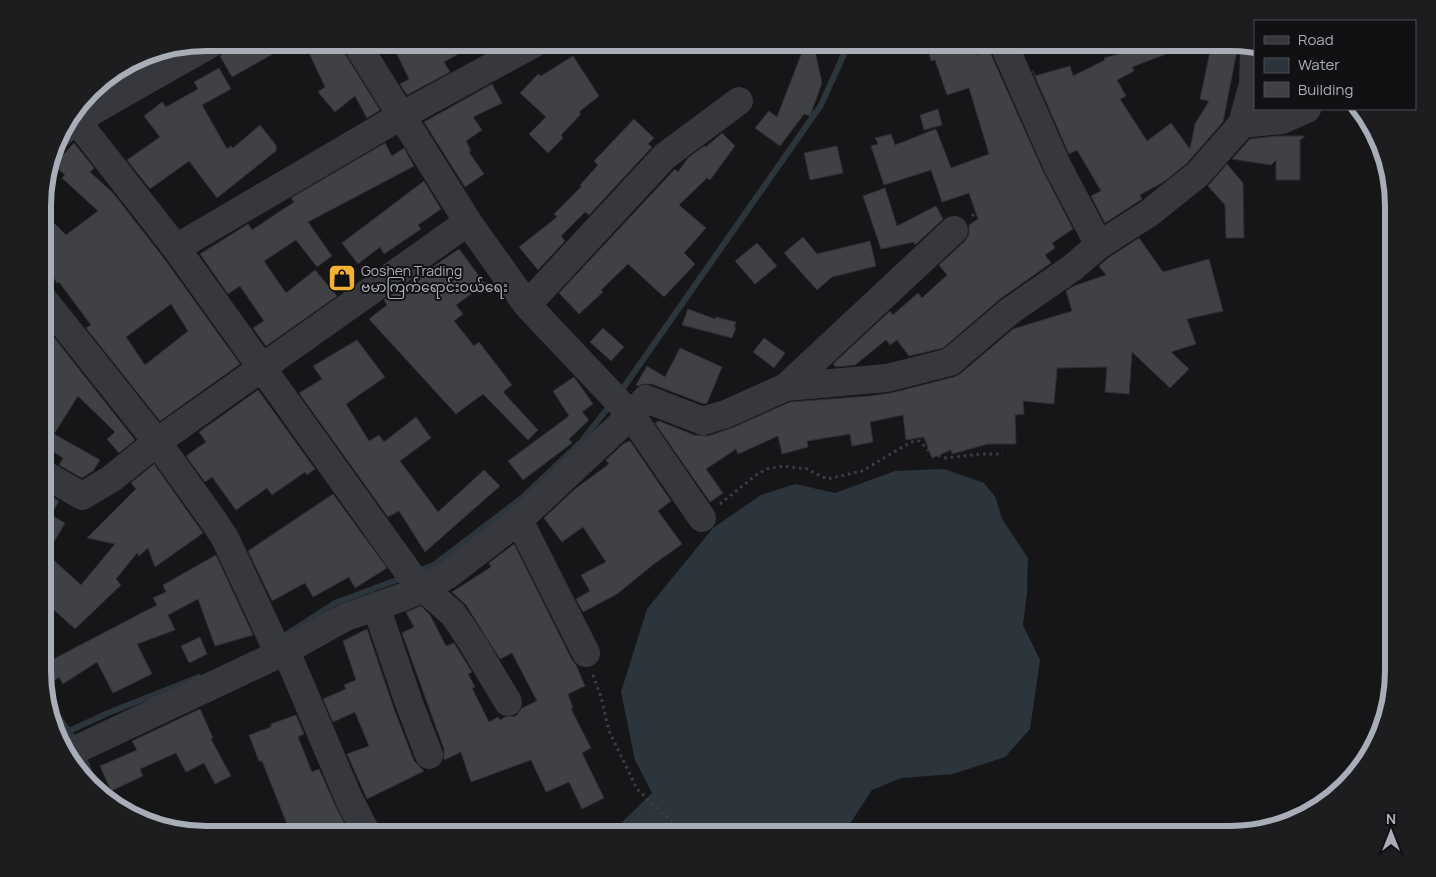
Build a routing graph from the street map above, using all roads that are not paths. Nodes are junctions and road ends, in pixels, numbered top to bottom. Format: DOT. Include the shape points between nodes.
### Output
graph roads {
  1 [pos="1007,51"];
  2 [pos="194,52"];
  3 [pos="362,52"];
  4 [pos="517,52"];
  5 [pos="1254,54"];
  6 [pos="740,101"];
  7 [pos="1305,110"];
  8 [pos="401,116"];
  9 [pos="78,119"];
  10 [pos="1242,124"];
  11 [pos="73,128"];
  12 [pos="468,222"];
  13 [pos="954,230"];
  14 [pos="1099,245"];
  15 [pos="176,248"];
  16 [pos="527,305"];
  17 [pos="51,309"];
  18 [pos="262,368"];
  19 [pos="786,387"];
  20 [pos="621,404"];
  21 [pos="157,442"];
  22 [pos="51,478"];
  23 [pos="702,518"];
  24 [pos="518,520"];
  25 [pos="413,577"];
  26 [pos="376,606"];
  27 [pos="278,647"];
  28 [pos="586,653"];
  29 [pos="508,702"];
  30 [pos="74,750"];
  31 [pos="429,755"];
  32 [pos="363,826"];
  1 -- 14 [label="street" via="1057,165"];
  2 -- 9 [label="street"];
  3 -- 8 [label="street"];
  4 -- 8 [label="street"];
  5 -- 10 [label="street" via="1253,84"];
  6 -- 16 [label="street" via="665,156"];
  7 -- 10 [label="street" via="1282,120"];
  8 -- 12 [label="street"];
  8 -- 15 [label="street"];
  10 -- 14 [label="street" via="1198,174 1148,214"];
  11 -- 15 [label="street"];
  12 -- 16 [label="street"];
  12 -- 18 [label="street"];
  13 -- 19 [label="street"];
  14 -- 19 [label="street" via="1010,311 950,362 888,378"];
  15 -- 18 [label="street"];
  16 -- 20 [label="street"];
  17 -- 21 [label="street"];
  18 -- 21 [label="street"];
  18 -- 25 [label="street"];
  19 -- 20 [label="street" via="703,421 646,399"];
  20 -- 23 [label="street"];
  20 -- 24 [label="street"];
  21 -- 22 [label="street" via="111,479 82,496"];
  21 -- 27 [label="street" via="225,538"];
  24 -- 25 [label="street" via="448,575"];
  24 -- 28 [label="street"];
  25 -- 26 [label="street"];
  25 -- 29 [label="street" via="453,614"];
  26 -- 27 [label="street"];
  26 -- 31 [label="street"];
  27 -- 30 [label="street"];
  27 -- 32 [label="street"];
}
